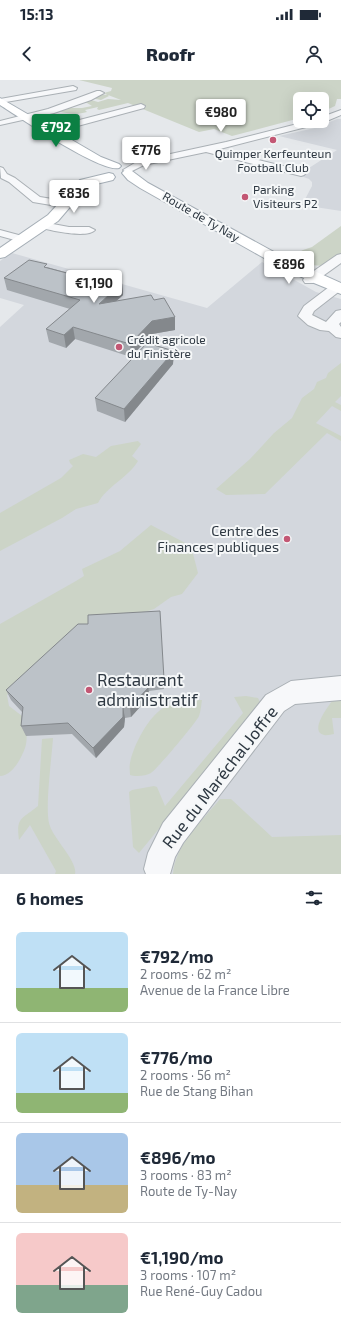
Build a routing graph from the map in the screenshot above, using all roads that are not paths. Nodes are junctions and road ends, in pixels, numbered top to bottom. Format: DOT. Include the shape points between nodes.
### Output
graph roads {
  1 [pos="72,88"];
  2 [pos="100,93"];
  3 [pos="3,103"];
  4 [pos="141,106"];
  5 [pos="341,109"];
  6 [pos="341,112"];
  7 [pos="329,116"];
  8 [pos="329,117"];
  9 [pos="26,118"];
  10 [pos="0,123"];
  11 [pos="295,128"];
  12 [pos="48,131"];
  13 [pos="220,148"];
  14 [pos="112,170"];
  15 [pos="300,173"];
  16 [pos="1,175"];
  17 [pos="62,205"];
  18 [pos="42,225"];
  19 [pos="89,230"];
  20 [pos="0,234"];
  21 [pos="22,239"];
  22 [pos="0,254"];
  23 [pos="341,258"];
  24 [pos="311,279"];
  25 [pos="338,291"];
  26 [pos="341,314"];
  27 [pos="337,331"];
  28 [pos="341,688"];
  29 [pos="158,869"];
  1 -- 3 [label="street"];
  2 -- 9 [label="street"];
  3 -- 9 [label="main road, Route de Ty Nay"];
  4 -- 12 [label="street"];
  5 -- 7 [label="street"];
  6 -- 8 [label="street"];
  9 -- 10 [label="street"];
  9 -- 12 [label="main road, Route de Ty Nay"];
  11 -- 13 [label="street"];
  12 -- 14 [label="main road, Route de Ty Nay"];
  13 -- 14 [label="street" via="200,148"];
  13 -- 15 [label="street"];
  14 -- 17 [label="main road" via="84,183"];
  14 -- 24 [label="main road, Route de Ty Nay" via="149,187 254,247 270,260"];
  16 -- 17 [label="street" via="12,180 37,200"];
  17 -- 18 [label="main road"];
  18 -- 19 [label="street" via="69,234"];
  18 -- 21 [label="main road"];
  20 -- 21 [label="street"];
  21 -- 22 [label="main road"];
  23 -- 24 [label="street"];
  24 -- 25 [label="main road, Route de Ty Nay"];
  25 -- 27 [label="street" via="309,309 305,316 313,322"];
  26 -- 27 [label="street" via="332,322"];
  28 -- 29 [label="street, Rue du Maréchal Joffre" via="290,693 275,703 173,833 162,853"];
}
